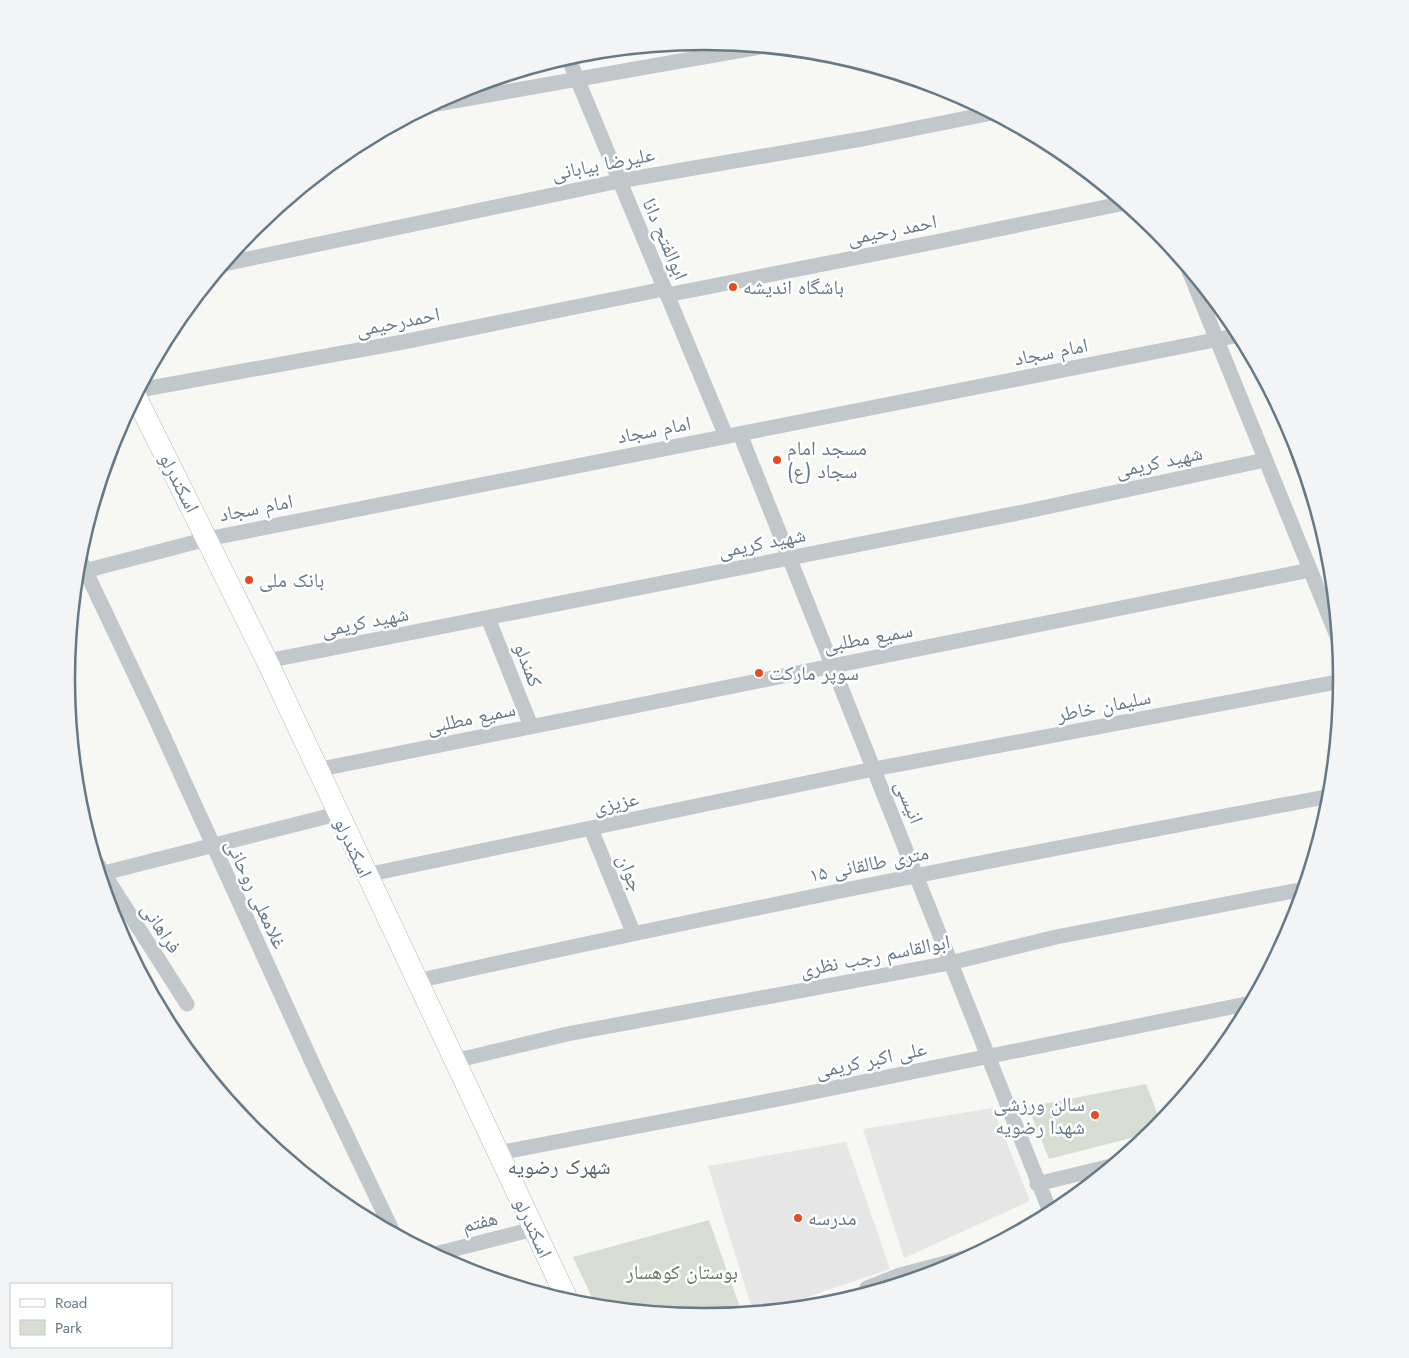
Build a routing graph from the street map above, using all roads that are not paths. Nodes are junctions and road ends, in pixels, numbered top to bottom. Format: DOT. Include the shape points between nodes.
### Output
graph roads {
  1 [pos="739,51"];
  2 [pos="571,64"];
  3 [pos="578,80"];
  4 [pos="459,100"];
  5 [pos="983,115"];
  6 [pos="619,181"];
  7 [pos="1117,205"];
  8 [pos="234,262"];
  9 [pos="1194,285"];
  10 [pos="666,292"];
  11 [pos="1231,336"];
  12 [pos="1216,339"];
  13 [pos="147,389"];
  14 [pos="139,403"];
  15 [pos="733,435"];
  16 [pos="1265,460"];
  17 [pos="207,539"];
  18 [pos="790,558"];
  19 [pos="86,566"];
  20 [pos="1310,570"];
  21 [pos="85,576"];
  22 [pos="488,618"];
  23 [pos="1331,623"];
  24 [pos="267,662"];
  25 [pos="832,665"];
  26 [pos="1334,683"];
  27 [pos="531,726"];
  28 [pos="874,769"];
  29 [pos="316,770"];
  30 [pos="1322,798"];
  31 [pos="337,814"];
  32 [pos="591,829"];
  33 [pos="212,846"];
  34 [pos="105,869"];
  35 [pos="366,875"];
  36 [pos="916,876"];
  37 [pos="111,887"];
  38 [pos="1297,890"];
  39 [pos="633,932"];
  40 [pos="950,963"];
  41 [pos="417,981"];
  42 [pos="187,1004"];
  43 [pos="1242,1005"];
  44 [pos="987,1057"];
  45 [pos="454,1061"];
  46 [pos="498,1153"];
  47 [pos="1098,1169"];
  48 [pos="1037,1184"];
  49 [pos="1047,1206"];
  50 [pos="389,1223"];
  51 [pos="534,1229"];
  52 [pos="445,1251"];
  53 [pos="921,1269"];
  54 [pos="878,1284"];
  55 [pos="564,1292"];
  1 -- 3 [label="street"];
  2 -- 3 [label="street, ابوالفتح دانا"];
  3 -- 4 [label="street"];
  3 -- 6 [label="street, ابوالفتح دانا"];
  5 -- 6 [label="street, علیرضا بیابانی"];
  6 -- 8 [label="street, علیرضا بیابانی"];
  6 -- 10 [label="street, ابوالفتح دانا"];
  7 -- 10 [label="street, احمد رحیمی"];
  9 -- 12 [label="street"];
  10 -- 13 [label="street, احمدرحیمی"];
  10 -- 15 [label="street, ابوالفتح دانا"];
  11 -- 12 [label="street, امام سجاد"];
  12 -- 15 [label="street, امام سجاد"];
  12 -- 16 [label="street"];
  14 -- 17 [label="main road, اسکندرلو"];
  15 -- 17 [label="street, امام سجاد"];
  15 -- 18 [label="street, انیسی"];
  16 -- 18 [label="street, شهید کریمی"];
  16 -- 20 [label="street"];
  17 -- 19 [label="street, امام سجاد"];
  17 -- 24 [label="main road, اسکندرلو"];
  18 -- 22 [label="street, شهید کریمی"];
  18 -- 25 [label="street, انیسی"];
  20 -- 23 [label="street"];
  20 -- 25 [label="street, سمیع مطلبی" via="976,639"];
  21 -- 33 [label="street, غلامعلی روحانی" via="153,713"];
  22 -- 24 [label="street, شهید کریمی"];
  22 -- 27 [label="street, کمندلو"];
  24 -- 29 [label="main road, اسکندرلو"];
  25 -- 27 [label="street, سمیع مطلبی"];
  25 -- 28 [label="street, انیسی"];
  26 -- 28 [label="street, سلیمان خاطر"];
  27 -- 29 [label="street, سمیع مطلبی"];
  28 -- 32 [label="street, عزیزی"];
  28 -- 36 [label="street, انیسی"];
  29 -- 31 [label="main road, اسکندرلو"];
  30 -- 36 [label="street, ۱۵ متری طالقانی"];
  31 -- 33 [label="street"];
  31 -- 35 [label="main road, اسکندرلو"];
  32 -- 35 [label="street, عزیزی"];
  32 -- 39 [label="street, جوان"];
  33 -- 34 [label="street"];
  33 -- 50 [label="street, غلامعلی روحانی"];
  35 -- 41 [label="main road, اسکندرلو"];
  36 -- 39 [label="street, ۱۵ متری طالقانی"];
  36 -- 40 [label="street, انیسی"];
  37 -- 42 [label="street, فراهانی"];
  38 -- 40 [label="street, ابوالقاسم رجب نظری" via="1056,937"];
  39 -- 41 [label="street, ۱۵ متری طالقانی"];
  40 -- 44 [label="street, انیسی"];
  40 -- 45 [label="street, ابوالقاسم رجب نظری" via="567,1034"];
  41 -- 45 [label="main road, اسکندرلو"];
  43 -- 44 [label="street, علی اکبر کریمی"];
  44 -- 46 [label="street, علی اکبر کریمی"];
  44 -- 48 [label="street, انیسی"];
  45 -- 46 [label="main road, اسکندرلو"];
  46 -- 51 [label="main road, اسکندرلو"];
  47 -- 48 [label="street"];
  48 -- 49 [label="street, انیسی"];
  51 -- 52 [label="street, هفتم"];
  51 -- 55 [label="main road, اسکندرلو"];
  53 -- 54 [label="street"];
}
